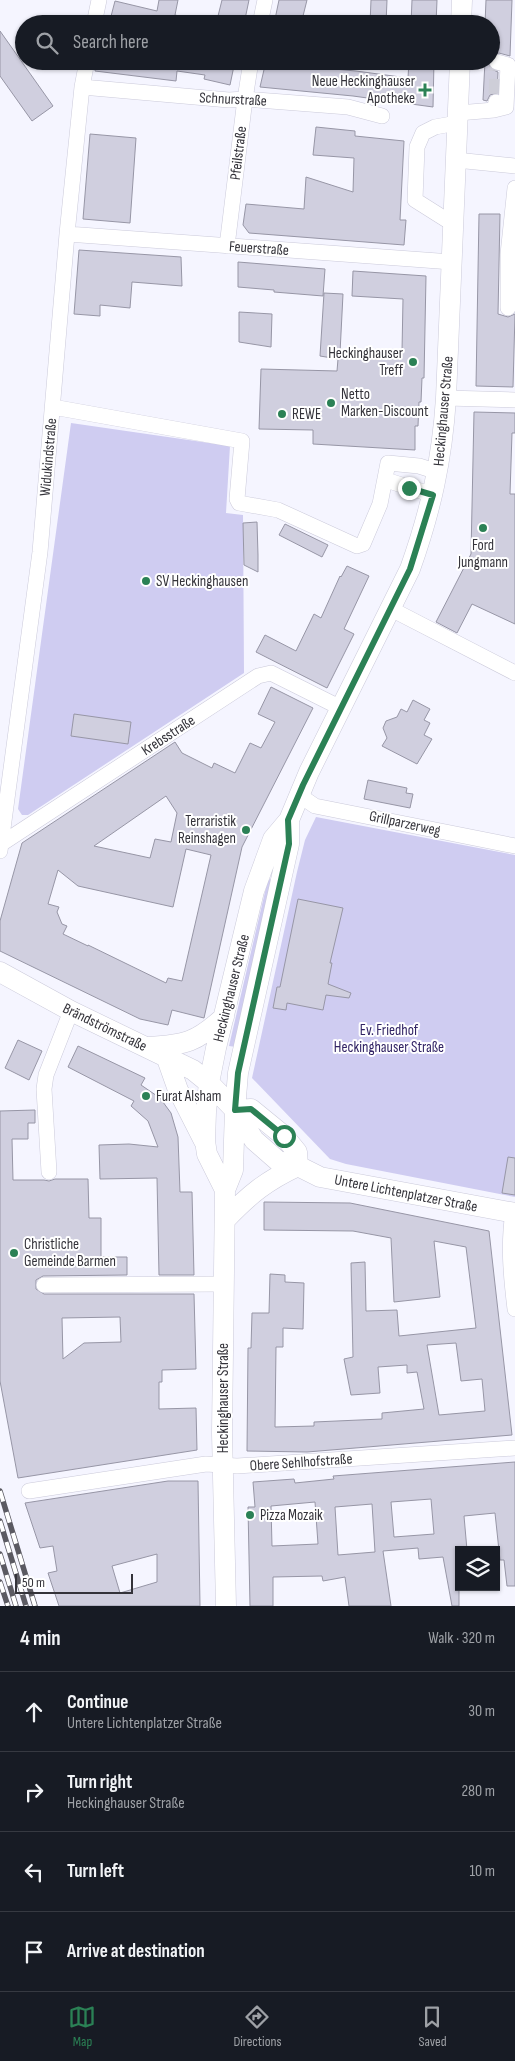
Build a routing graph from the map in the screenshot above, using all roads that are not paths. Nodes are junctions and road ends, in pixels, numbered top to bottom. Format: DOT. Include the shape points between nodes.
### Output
graph roads {
  1 [pos="99,0"];
  2 [pos="265,0"];
  3 [pos="462,0"];
  4 [pos="96,15"];
  5 [pos="262,15"];
  6 [pos="461,15"];
  7 [pos="500,63"];
  8 [pos="85,70"];
  9 [pos="250,70"];
  10 [pos="460,70"];
  11 [pos="82,87"];
  12 [pos="245,99"];
  13 [pos="382,116"];
  14 [pos="458,118"];
  15 [pos="456,160"];
  16 [pos="515,166"];
  17 [pos="515,188"];
  18 [pos="453,224"];
  19 [pos="67,234"];
  20 [pos="228,246"];
  21 [pos="452,262"];
  22 [pos="508,308"];
  23 [pos="446,398"];
  24 [pos="515,400"];
  25 [pos="53,407"];
  26 [pos="438,472"];
  27 [pos="386,480"];
  28 [pos="433,495"];
  29 [pos="391,609"];
  30 [pos="515,673"];
  31 [pos="341,708"];
  32 [pos="298,795"];
  33 [pos="288,820"];
  34 [pos="515,846"];
  35 [pos="1,848"];
  36 [pos="0,972"];
  37 [pos="71,1011"];
  38 [pos="224,1016"];
  39 [pos="157,1052"];
  40 [pos="209,1083"];
  41 [pos="235,1110"];
  42 [pos="204,1141"];
  43 [pos="298,1166"];
  44 [pos="49,1172"];
  45 [pos="225,1190"];
  46 [pos="514,1213"];
  47 [pos="225,1220"];
  48 [pos="223,1284"];
  49 [pos="44,1285"];
  50 [pos="515,1308"];
  51 [pos="515,1448"];
  52 [pos="222,1465"];
  53 [pos="29,1490"];
  54 [pos="226,1606"];
  1 -- 4 [label="street"];
  2 -- 5 [label="street"];
  3 -- 6 [label="main road"];
  7 -- 14 [label="street" via="508,65 506,107 495,106"];
  8 -- 11 [label="street, Widukindstraße"];
  9 -- 12 [label="street, Pfeilstraße"];
  10 -- 14 [label="main road, Heckinghauser Straße"];
  11 -- 12 [label="street, Schnurstraße"];
  11 -- 19 [label="street, Widukindstraße"];
  12 -- 13 [label="street, Schnurstraße" via="348,107"];
  12 -- 20 [label="street, Pfeilstraße"];
  14 -- 15 [label="main road, Heckinghauser Straße"];
  14 -- 18 [label="street" via="423,133 417,147 415,200"];
  15 -- 16 [label="street"];
  15 -- 18 [label="main road, Heckinghauser Straße"];
  17 -- 22 [label="street" via="508,254"];
  18 -- 21 [label="main road, Heckinghauser Straße"];
  19 -- 20 [label="street, Feuerstraße"];
  19 -- 25 [label="street, Widukindstraße"];
  20 -- 21 [label="street, Feuerstraße"];
  21 -- 23 [label="main road, Heckinghauser Straße"];
  23 -- 24 [label="street"];
  23 -- 26 [label="main road, Heckinghauser Straße"];
  25 -- 27 [label="street" via="242,441 238,503 278,510 356,546 363,544"];
  25 -- 35 [label="street, Widukindstraße" via="40,552"];
  26 -- 27 [label="street" via="388,462"];
  26 -- 28 [label="main road, Heckinghauser Straße"];
  27 -- 28 [label="street"];
  28 -- 29 [label="main road, Heckinghauser Straße" via="410,569"];
  29 -- 30 [label="street"];
  29 -- 31 [label="main road, Heckinghauser Straße"];
  31 -- 32 [label="main road, Heckinghauser Straße"];
  31 -- 35 [label="street, Krebsstraße" via="271,674 258,676"];
  32 -- 33 [label="main road, Heckinghauser Straße"];
  32 -- 34 [label="street, Grillparzerweg" via="315,806"];
  33 -- 38 [label="main road, Heckinghauser Straße" via="274,839 254,892"];
  33 -- 41 [label="main road, Heckinghauser Straße" via="289,844 240,1060"];
  36 -- 37 [label="main road, Brändströmstraße"];
  37 -- 39 [label="main road, Brändströmstraße"];
  37 -- 44 [label="street" via="46,1075 44,1089"];
  38 -- 39 [label="main road" via="207,1032"];
  38 -- 40 [label="main road, Heckinghauser Straße"];
  39 -- 40 [label="main road, Brändströmstraße" via="193,1070"];
  39 -- 42 [label="main road"];
  40 -- 41 [label="main road"];
  40 -- 42 [label="main road, Heckinghauser Straße"];
  41 -- 43 [label="main road" via="251,1109 275,1128 297,1152"];
  41 -- 45 [label="main road, Heckinghauser Straße" via="233,1170"];
  42 -- 45 [label="main road, Heckinghauser Straße"];
  43 -- 46 [label="main road, Untere Lichtenplatzer Straße" via="320,1177"];
  43 -- 47 [label="main road" via="268,1181"];
  45 -- 47 [label="main road, Heckinghauser Straße"];
  46 -- 50 [label="street" via="510,1234 510,1271"];
  47 -- 48 [label="main road, Heckinghauser Straße"];
  48 -- 49 [label="street"];
  48 -- 52 [label="main road, Heckinghauser Straße"];
  51 -- 52 [label="street, Obere Sehlhofstraße"];
  52 -- 53 [label="street, Obere Sehlhofstraße" via="206,1464"];
  52 -- 54 [label="main road, Heckinghauser Straße"];
}
